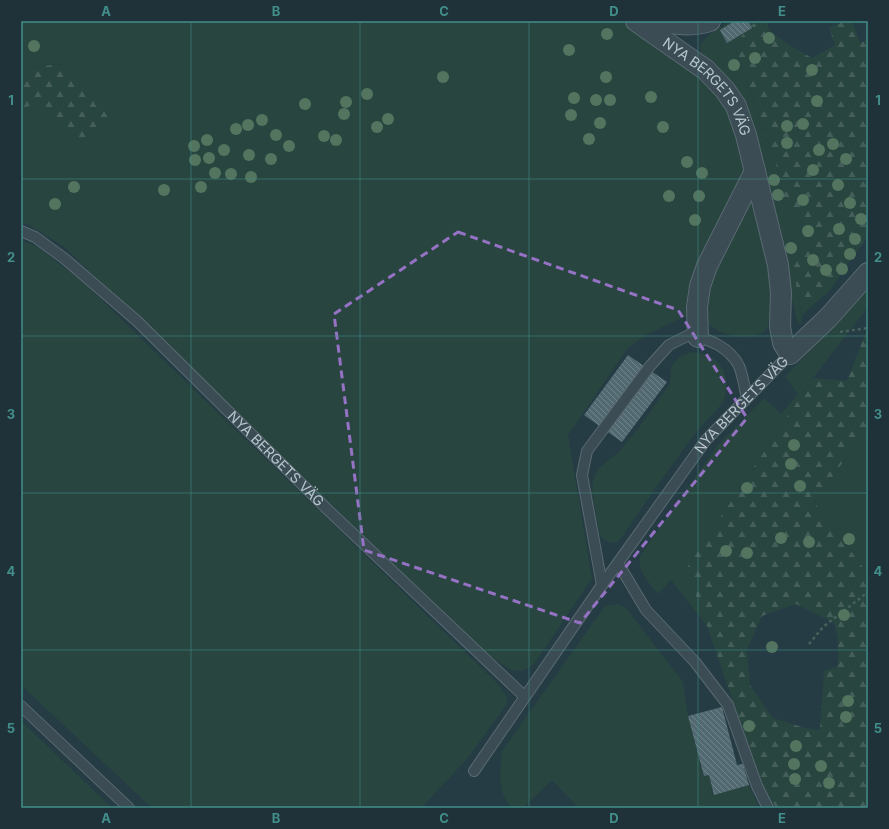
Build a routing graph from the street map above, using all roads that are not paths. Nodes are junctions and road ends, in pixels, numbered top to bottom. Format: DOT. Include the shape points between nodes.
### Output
graph roads {
  1 [pos="636,21"];
  2 [pos="658,21"];
  3 [pos="710,21"];
  4 [pos="755,171"];
  5 [pos="21,231"];
  6 [pos="868,273"];
  7 [pos="698,336"];
  8 [pos="790,354"];
  9 [pos="747,397"];
  10 [pos="618,563"];
  11 [pos="602,585"];
  12 [pos="524,696"];
  13 [pos="21,706"];
  14 [pos="474,771"];
  15 [pos="129,808"];
  16 [pos="768,808"];
  1 -- 4 [label="street, NYA BERGETS VÄG" via="706,70 726,90 736,106"];
  2 -- 3 [label="street" via="690,24"];
  4 -- 7 [label="street" via="707,266 700,286 697,307"];
  4 -- 8 [label="street, NYA BERGETS VÄG" via="778,265 781,293 780,327 783,343"];
  5 -- 12 [label="lane, NYA BERGETS VÄG" via="35,237 65,259 137,321 334,515"];
  6 -- 8 [label="street" via="828,318"];
  7 -- 9 [label="lane" via="714,342 730,353 739,366"];
  7 -- 11 [label="lane" via="691,334 669,344 587,450 582,475"];
  8 -- 9 [label="lane, NYA BERGETS VÄG"];
  9 -- 10 [label="lane, NYA BERGETS VÄG" via="706,440"];
  10 -- 11 [label="lane, NYA BERGETS VÄG"];
  10 -- 16 [label="lane" via="646,610 695,662 728,705 757,786"];
  11 -- 12 [label="lane, NYA BERGETS VÄG"];
  12 -- 14 [label="lane, NYA BERGETS VÄG"];
  13 -- 15 [label="lane"];
}
